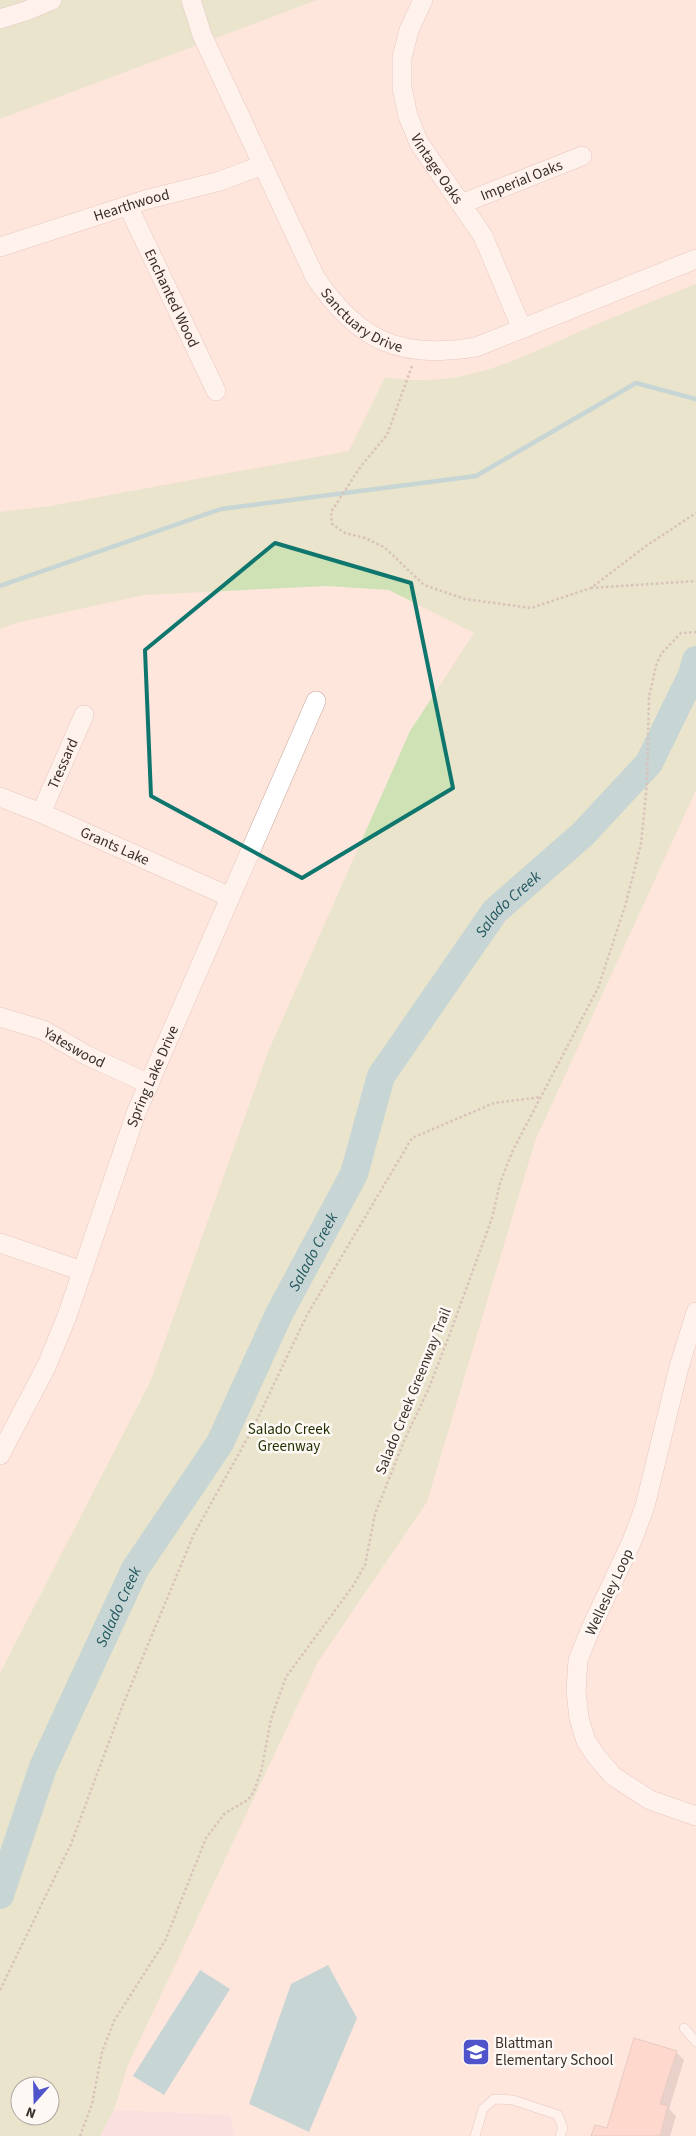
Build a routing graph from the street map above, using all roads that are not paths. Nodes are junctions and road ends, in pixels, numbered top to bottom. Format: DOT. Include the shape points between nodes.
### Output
graph roads {
  1 [pos="52,0"];
  2 [pos="423,0"];
  3 [pos="188,3"];
  4 [pos="0,19"];
  5 [pos="582,156"];
  6 [pos="263,165"];
  7 [pos="461,204"];
  8 [pos="128,206"];
  9 [pos="0,247"];
  10 [pos="696,259"];
  11 [pos="522,329"];
  12 [pos="216,391"];
  13 [pos="316,701"];
  14 [pos="84,715"];
  15 [pos="0,797"];
  16 [pos="41,813"];
  17 [pos="230,898"];
  18 [pos="0,1017"];
  19 [pos="149,1084"];
  20 [pos="0,1243"];
  21 [pos="82,1270"];
  22 [pos="696,1312"];
  23 [pos="691,1345"];
  24 [pos="0,1455"];
  25 [pos="696,1816"];
  26 [pos="684,2028"];
  27 [pos="696,2042"];
  28 [pos="475,2136"];
  29 [pos="560,2136"];
  1 -- 4 [label="street"];
  2 -- 7 [label="street, Vintage Oaks" via="405,44 402,88 408,116 419,143"];
  3 -- 6 [label="street, Sanctuary Drive"];
  5 -- 7 [label="street, Imperial Oaks"];
  6 -- 8 [label="street, Hearthwood" via="220,181"];
  6 -- 11 [label="street, Sanctuary Drive" via="315,277 331,302 364,330 390,343 418,351 448,352 476,346"];
  7 -- 11 [label="street, Vintage Oaks" via="483,236"];
  8 -- 9 [label="street, Hearthwood"];
  8 -- 12 [label="street, Enchanted Wood"];
  10 -- 11 [label="street, Sanctuary Drive"];
  13 -- 17 [label="street, Spring Lake Drive"];
  14 -- 16 [label="street, Tressard"];
  15 -- 16 [label="street, Grants Lake"];
  16 -- 17 [label="street, Grants Lake"];
  17 -- 19 [label="street, Spring Lake Drive"];
  18 -- 19 [label="street, Yateswood" via="43,1030 86,1055"];
  19 -- 21 [label="street, Spring Lake Drive" via="122,1150"];
  20 -- 21 [label="street"];
  21 -- 24 [label="street, Spring Lake Drive" via="47,1365"];
  22 -- 23 [label="street, Wellesley Loop"];
  23 -- 25 [label="street, Wellesley Loop" via="632,1542 578,1660 576,1691 586,1741 613,1776 650,1800"];
  26 -- 27 [label="lane"];
  28 -- 29 [label="lane" via="482,2109 494,2099 513,2100 558,2115 562,2128"];
}
